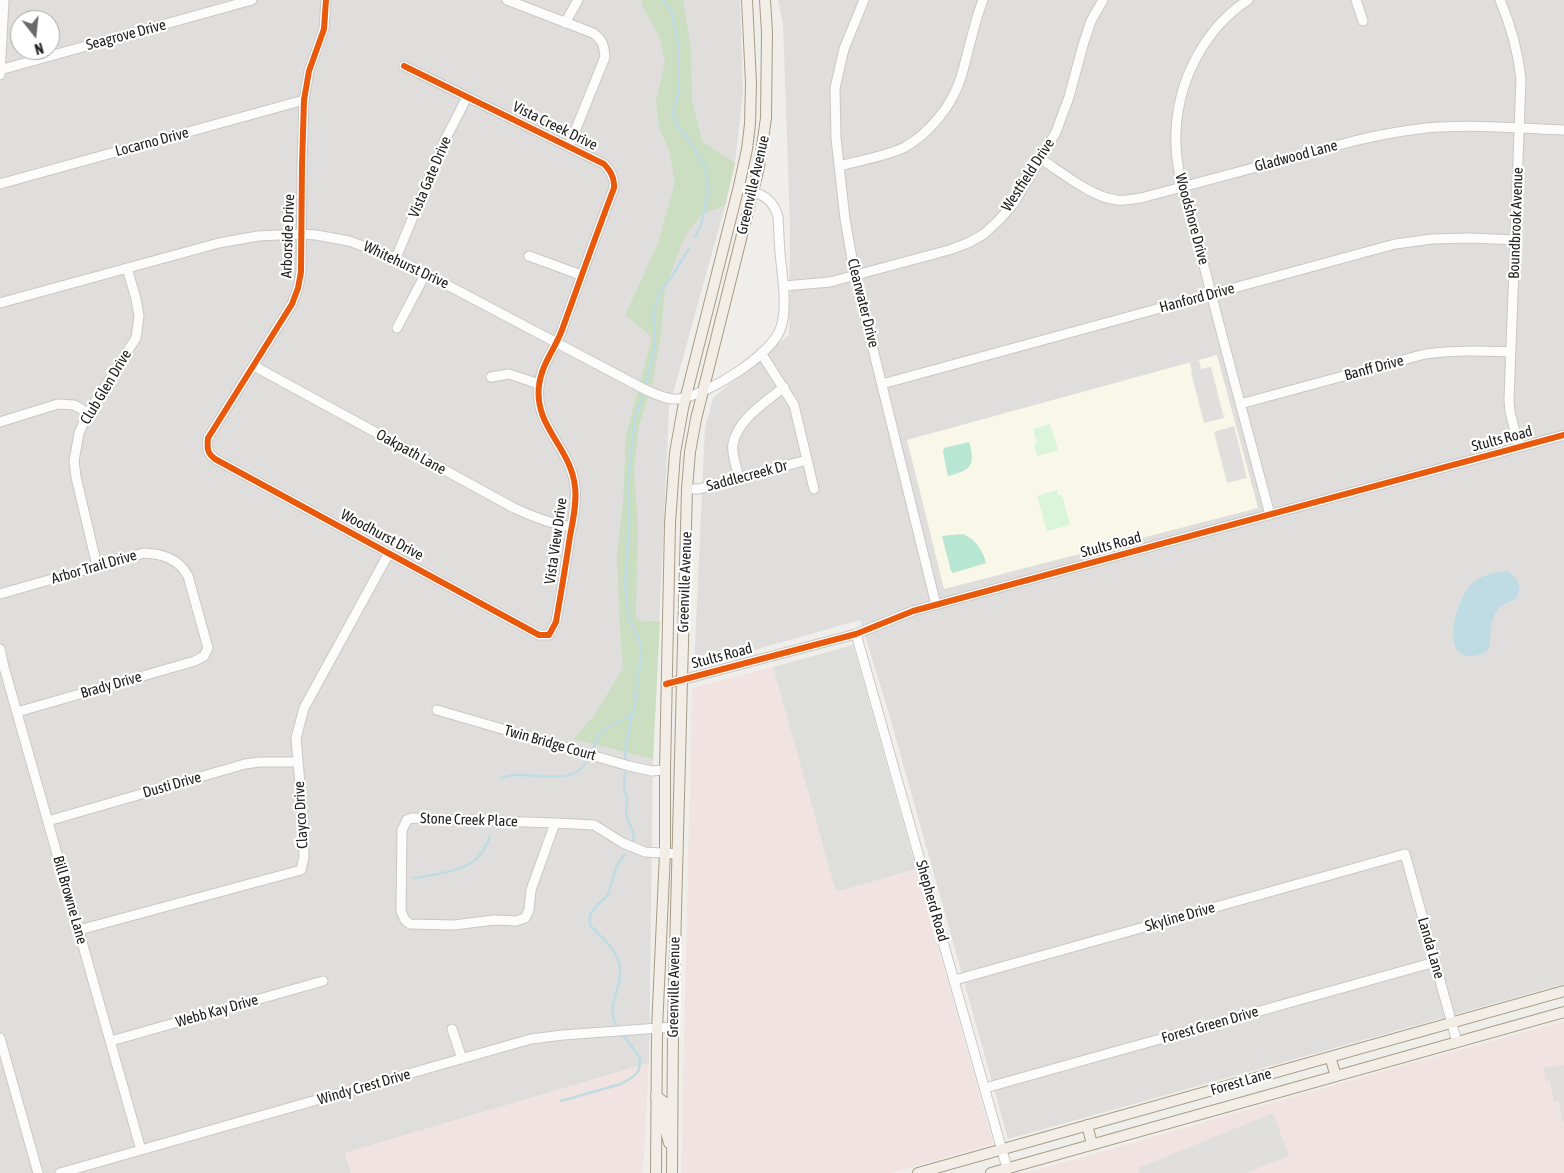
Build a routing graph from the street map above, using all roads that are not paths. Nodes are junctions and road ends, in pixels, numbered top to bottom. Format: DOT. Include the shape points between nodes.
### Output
graph roads {
  1 [pos="4,0"];
  2 [pos="252,0"];
  3 [pos="326,0"];
  4 [pos="507,0"];
  5 [pos="578,0"];
  6 [pos="747,0"];
  7 [pos="765,0"];
  8 [pos="864,0"];
  9 [pos="983,0"];
  10 [pos="1103,0"];
  11 [pos="1248,0"];
  12 [pos="1356,0"];
  13 [pos="1500,0"];
  14 [pos="1363,21"];
  15 [pos="565,23"];
  16 [pos="404,66"];
  17 [pos="0,70"];
  18 [pos="0,75"];
  19 [pos="467,97"];
  20 [pos="304,100"];
  21 [pos="1520,128"];
  22 [pos="1564,130"];
  23 [pos="569,146"];
  24 [pos="1041,159"];
  25 [pos="839,166"];
  26 [pos="0,184"];
  27 [pos="739,186"];
  28 [pos="1182,187"];
  29 [pos="752,192"];
  30 [pos="302,234"];
  31 [pos="1516,240"];
  32 [pos="529,256"];
  33 [pos="396,258"];
  34 [pos="127,268"];
  35 [pos="426,273"];
  36 [pos="581,275"];
  37 [pos="855,276"];
  38 [pos="784,286"];
  39 [pos="1211,294"];
  40 [pos="0,303"];
  41 [pos="396,328"];
  42 [pos="556,342"];
  43 [pos="1510,352"];
  44 [pos="761,353"];
  45 [pos="254,366"];
  46 [pos="491,377"];
  47 [pos="539,384"];
  48 [pos="882,384"];
  49 [pos="784,387"];
  50 [pos="704,392"];
  51 [pos="685,398"];
  52 [pos="1240,404"];
  53 [pos="88,413"];
  54 [pos="0,422"];
  55 [pos="1564,435"];
  56 [pos="1520,447"];
  57 [pos="207,450"];
  58 [pos="807,460"];
  59 [pos="739,478"];
  60 [pos="687,489"];
  61 [pos="814,489"];
  62 [pos="1270,515"];
  63 [pos="572,527"];
  64 [pos="389,553"];
  65 [pos="97,566"];
  66 [pos="0,594"];
  67 [pos="936,605"];
  68 [pos="856,634"];
  69 [pos="549,635"];
  70 [pos="0,649"];
  71 [pos="204,656"];
  72 [pos="682,680"];
  73 [pos="666,684"];
  74 [pos="437,710"];
  75 [pos="17,712"];
  76 [pos="298,762"];
  77 [pos="664,770"];
  78 [pos="48,821"];
  79 [pos="555,823"];
  80 [pos="665,853"];
  81 [pos="678,854"];
  82 [pos="1405,854"];
  83 [pos="79,930"];
  84 [pos="1435,962"];
  85 [pos="955,980"];
  86 [pos="323,981"];
  87 [pos="1564,992"];
  88 [pos="1564,1012"];
  89 [pos="1452,1023"];
  90 [pos="673,1027"];
  91 [pos="452,1029"];
  92 [pos="658,1029"];
  93 [pos="0,1038"];
  94 [pos="111,1041"];
  95 [pos="1457,1042"];
  96 [pos="1330,1056"];
  97 [pos="462,1059"];
  98 [pos="1336,1076"];
  99 [pos="985,1088"];
  100 [pos="656,1096"];
  101 [pos="1087,1125"];
  102 [pos="1092,1144"];
  103 [pos="672,1148"];
  104 [pos="1002,1149"];
  105 [pos="141,1150"];
  106 [pos="1007,1168"];
  107 [pos="38,1173"];
  108 [pos="60,1173"];
  109 [pos="656,1173"];
  110 [pos="672,1173"];
  111 [pos="918,1173"];
  112 [pos="991,1173"];
  1 -- 17 [label="street"];
  2 -- 17 [label="street, Seagrove Drive"];
  3 -- 20 [label="street, Arborside Drive" via="324,29 309,71"];
  4 -- 15 [label="street"];
  5 -- 15 [label="street"];
  6 -- 27 [label="main road, Greenville Avenue" via="750,124"];
  7 -- 29 [label="main road, Greenville Avenue" via="766,118"];
  8 -- 25 [label="street, Clearwater Drive" via="844,49 835,88"];
  9 -- 25 [label="street" via="954,96 933,124 904,147"];
  10 -- 24 [label="street, Westfield Drive" via="1082,45 1063,115"];
  11 -- 28 [label="street, Woodshore Drive" via="1220,24 1198,53 1187,77 1176,132"];
  12 -- 14 [label="street"];
  13 -- 21 [label="street, Boundbrook Avenue" via="1519,59"];
  15 -- 23 [label="street" via="600,38 605,57"];
  16 -- 19 [label="street, Vista Creek Drive"];
  17 -- 18 [label="street"];
  19 -- 23 [label="street, Vista Creek Drive"];
  19 -- 33 [label="street, Vista Gate Drive" via="443,144"];
  20 -- 26 [label="street, Locarno Drive"];
  20 -- 30 [label="street, Arborside Drive"];
  21 -- 22 [label="street, Gladwood Lane"];
  21 -- 28 [label="street, Gladwood Lane" via="1427,128 1386,134"];
  21 -- 31 [label="street, Boundbrook Avenue"];
  23 -- 36 [label="street, Vista Creek Drive" via="604,164 614,180 614,188"];
  24 -- 28 [label="street, Gladwood Lane" via="1091,191 1116,200 1140,198"];
  24 -- 37 [label="street, Westfield Drive" via="1014,203 984,234 949,250"];
  25 -- 37 [label="street, Clearwater Drive"];
  27 -- 29 [label="street"];
  27 -- 51 [label="main road, Greenville Avenue"];
  28 -- 39 [label="street, Woodshore Drive"];
  29 -- 38 [label="street, Whitehurst Drive" via="771,201 776,208"];
  29 -- 50 [label="main road, Greenville Avenue"];
  30 -- 33 [label="street, Whitehurst Drive" via="349,241"];
  30 -- 34 [label="street, Whitehurst Drive" via="241,238"];
  30 -- 45 [label="street, Arborside Drive" via="298,288 292,304"];
  31 -- 39 [label="street, Hanford Drive" via="1470,238 1395,244"];
  31 -- 43 [label="street, Boundbrook Avenue"];
  32 -- 36 [label="street"];
  33 -- 35 [label="street, Whitehurst Drive"];
  34 -- 40 [label="street, Whitehurst Drive"];
  34 -- 53 [label="street, Club Glen Drive" via="139,316 136,338"];
  35 -- 41 [label="street"];
  35 -- 42 [label="street, Whitehurst Drive"];
  36 -- 42 [label="street, Vista Creek Drive"];
  37 -- 38 [label="street, Westfield Drive"];
  37 -- 48 [label="street, Clearwater Drive"];
  38 -- 44 [label="street, Whitehurst Drive" via="782,326 771,345"];
  39 -- 48 [label="street, Hanford Drive"];
  39 -- 52 [label="street, Woodshore Drive"];
  42 -- 47 [label="street, Vista View Drive"];
  42 -- 51 [label="street, Whitehurst Drive" via="646,390 668,398"];
  43 -- 52 [label="street, Banff Drive" via="1425,354"];
  43 -- 56 [label="street, Boundbrook Avenue" via="1510,412"];
  44 -- 49 [label="street"];
  44 -- 50 [label="street, Whitehurst Drive"];
  45 -- 57 [label="street, Arborside Drive" via="208,438"];
  45 -- 63 [label="street, Oakpath Lane" via="514,508 534,518"];
  46 -- 47 [label="street" via="509,374"];
  47 -- 63 [label="street, Vista View Drive" via="538,398 543,420 563,452 574,479"];
  48 -- 67 [label="street, Clearwater Drive"];
  49 -- 58 [label="street" via="794,405"];
  49 -- 59 [label="street" via="740,427 733,445"];
  50 -- 51 [label="street, Whitehurst Drive"];
  50 -- 60 [label="main road, Greenville Avenue" via="692,438"];
  51 -- 73 [label="main road, Greenville Avenue" via="672,482"];
  52 -- 62 [label="street, Woodshore Drive"];
  53 -- 54 [label="street" via="74,405 58,404"];
  53 -- 65 [label="street, Club Glen Drive" via="79,433 74,461"];
  55 -- 56 [label="street, Stults Road"];
  56 -- 62 [label="street, Stults Road"];
  57 -- 64 [label="street, Woodhurst Drive" via="215,459"];
  58 -- 59 [label="street, Saddlecreek Dr"];
  58 -- 61 [label="street"];
  59 -- 60 [label="street, Saddlecreek Dr"];
  60 -- 72 [label="main road, Greenville Avenue"];
  62 -- 67 [label="street, Stults Road"];
  63 -- 69 [label="street, Vista View Drive" via="556,622"];
  64 -- 69 [label="street, Woodhurst Drive" via="539,634"];
  64 -- 76 [label="street, Clayco Drive" via="307,702 296,738"];
  65 -- 66 [label="street, Arbor Trail Drive"];
  65 -- 71 [label="street, Arbor Trail Drive" via="144,553 160,554 183,568 208,648"];
  67 -- 68 [label="street, Stults Road"];
  68 -- 72 [label="street, Stults Road"];
  68 -- 85 [label="street, Shepherd Road"];
  70 -- 75 [label="street, Bill Browne Lane"];
  71 -- 75 [label="street, Brady Drive"];
  72 -- 73 [label="street, Stults Road"];
  72 -- 81 [label="main road, Greenville Avenue"];
  73 -- 77 [label="main road, Greenville Avenue"];
  74 -- 77 [label="street, Twin Bridge Court" via="629,766"];
  75 -- 78 [label="street, Bill Browne Lane"];
  76 -- 78 [label="street, Dusti Drive" via="245,764"];
  76 -- 83 [label="street, Clayco Drive" via="304,857 300,870"];
  77 -- 80 [label="main road, Greenville Avenue"];
  78 -- 83 [label="street, Bill Browne Lane"];
  79 -- 79 [label="street, Stone Creek Place" via="407,820 402,830 401,911 405,920 410,924 454,925 525,918 531,890"];
  79 -- 80 [label="street, Stone Creek Place" via="594,825 637,849"];
  80 -- 81 [label="street, Stone Creek Place"];
  80 -- 92 [label="main road, Greenville Avenue"];
  81 -- 90 [label="main road, Greenville Avenue"];
  82 -- 84 [label="street, Landa Lane"];
  82 -- 85 [label="street, Skyline Drive"];
  83 -- 94 [label="street, Bill Browne Lane"];
  84 -- 89 [label="street, Landa Lane"];
  84 -- 99 [label="street, Forest Green Drive"];
  85 -- 99 [label="street, Shepherd Road"];
  86 -- 94 [label="street, Webb Kay Drive"];
  87 -- 89 [label="main road, Forest Lane"];
  88 -- 95 [label="main road, Forest Lane"];
  89 -- 95 [label="street, Landa Lane"];
  89 -- 96 [label="main road, Forest Lane"];
  90 -- 92 [label="street, Windy Crest Drive"];
  90 -- 103 [label="main road, Greenville Avenue"];
  91 -- 97 [label="street"];
  92 -- 97 [label="street, Windy Crest Drive" via="531,1039"];
  92 -- 100 [label="main road, Greenville Avenue"];
  93 -- 107 [label="street"];
  94 -- 105 [label="street, Bill Browne Lane"];
  95 -- 98 [label="main road, Forest Lane"];
  96 -- 98 [label="main road"];
  96 -- 101 [label="main road, Forest Lane"];
  97 -- 105 [label="street, Windy Crest Drive"];
  98 -- 102 [label="main road, Forest Lane"];
  99 -- 104 [label="street, Shepherd Road"];
  100 -- 103 [label="main road" via="664,1102 666,1135"];
  100 -- 109 [label="main road, Greenville Avenue"];
  101 -- 102 [label="main road"];
  101 -- 104 [label="main road, Forest Lane"];
  102 -- 106 [label="main road, Forest Lane"];
  103 -- 110 [label="main road, Greenville Avenue"];
  104 -- 106 [label="street, Shepherd Road"];
  104 -- 111 [label="main road, Forest Lane"];
  105 -- 108 [label="street, Windy Crest Drive"];
  106 -- 112 [label="main road, Forest Lane"];
}
